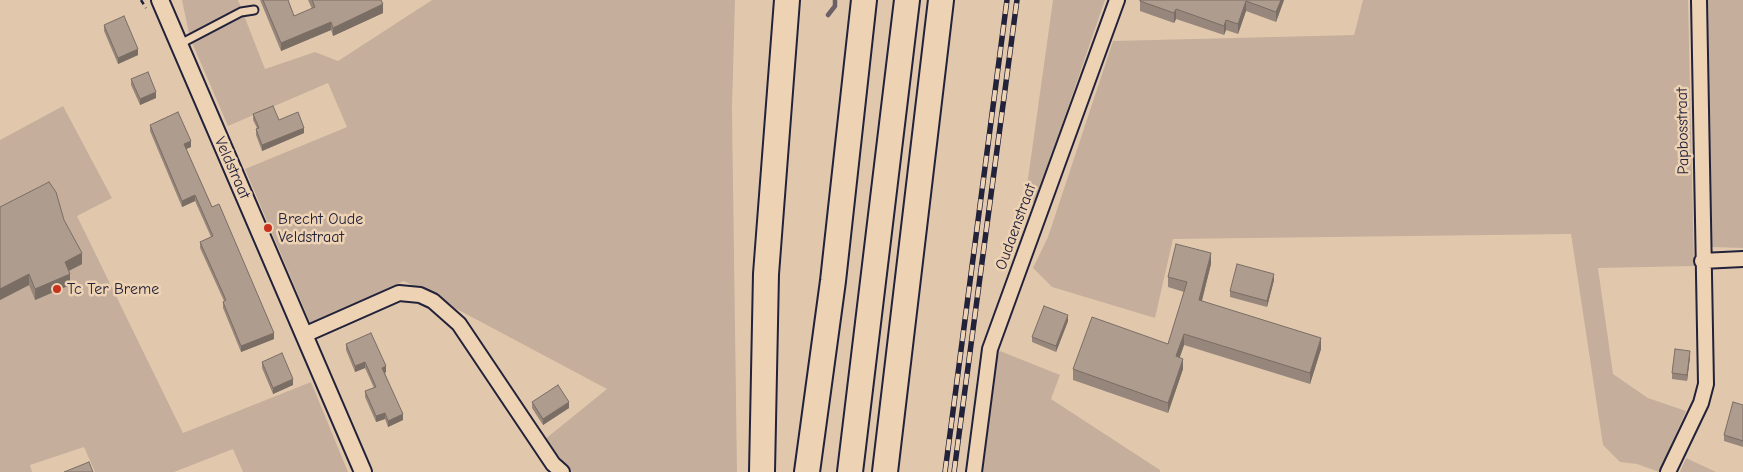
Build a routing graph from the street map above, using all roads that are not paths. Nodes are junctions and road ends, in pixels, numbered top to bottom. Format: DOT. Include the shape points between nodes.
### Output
graph roads {
  1 [pos="160,0"];
  2 [pos="787,0"];
  3 [pos="864,0"];
  4 [pos="907,0"];
  5 [pos="941,0"];
  6 [pos="1117,0"];
  7 [pos="1699,0"];
  8 [pos="254,10"];
  9 [pos="178,45"];
  10 [pos="1743,259"];
  11 [pos="1702,261"];
  12 [pos="304,335"];
  13 [pos="363,472"];
  14 [pos="562,472"];
  15 [pos="762,472"];
  16 [pos="807,472"];
  17 [pos="850,472"];
  18 [pos="885,472"];
  19 [pos="974,472"];
  20 [pos="1668,472"];
  1 -- 9 [label="street, Veldstraat"];
  2 -- 15 [label="highway" via="766,274"];
  3 -- 16 [label="highway"];
  4 -- 17 [label="highway"];
  5 -- 18 [label="highway"];
  6 -- 19 [label="street, Oudaenstraat" via="990,349"];
  7 -- 11 [label="street, Papbosstraat"];
  8 -- 9 [label="lane" via="241,12"];
  9 -- 12 [label="street, Veldstraat"];
  10 -- 11 [label="street"];
  11 -- 20 [label="street, Papbosstraat" via="1706,384 1701,403"];
  12 -- 13 [label="street, Veldstraat"];
  12 -- 14 [label="street" via="399,293 420,295 433,301 459,324 553,464"];
}
